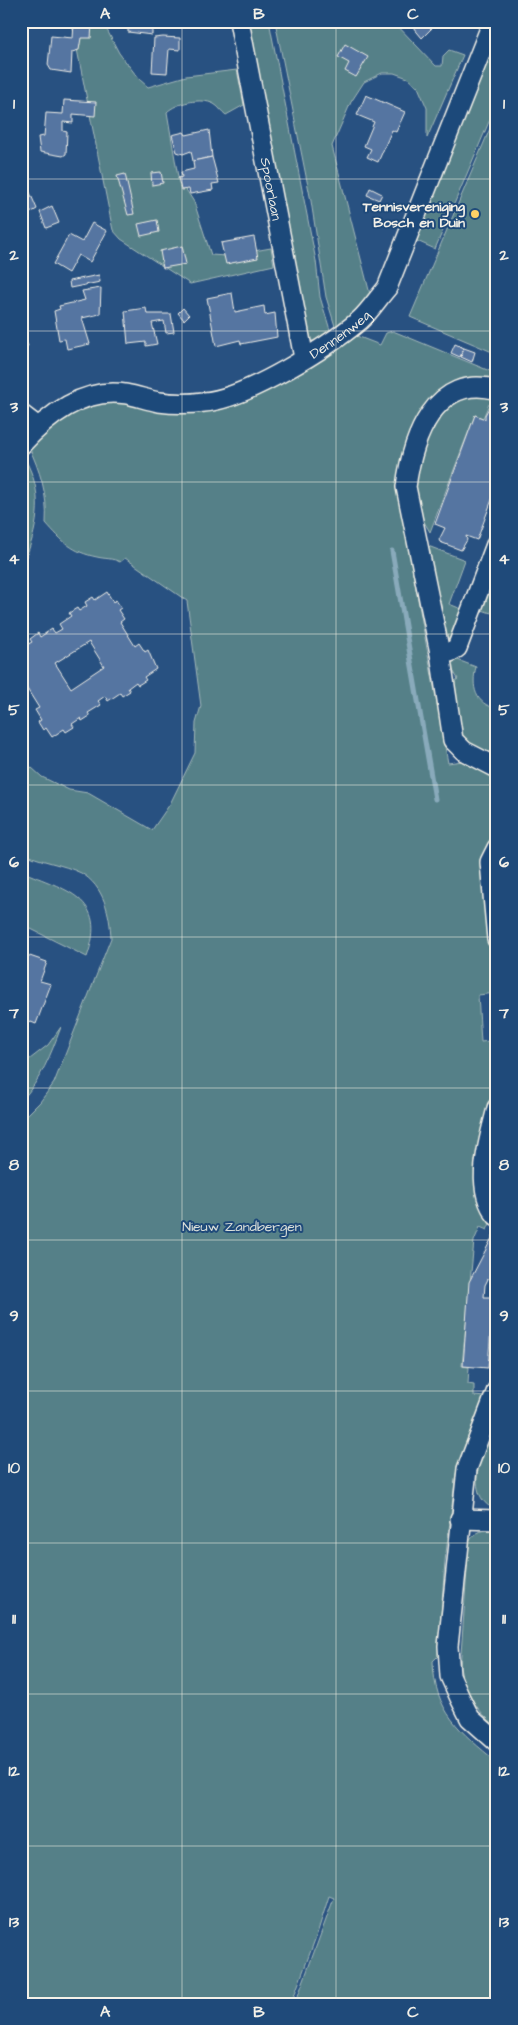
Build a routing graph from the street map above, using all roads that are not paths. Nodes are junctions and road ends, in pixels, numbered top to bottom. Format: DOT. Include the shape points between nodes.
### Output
graph roads {
  1 [pos="240,21"];
  2 [pos="493,21"];
  3 [pos="304,358"];
  4 [pos="497,390"];
  5 [pos="21,414"];
  6 [pos="38,427"];
  7 [pos="21,445"];
  8 [pos="497,542"];
  9 [pos="440,653"];
  10 [pos="497,768"];
  11 [pos="497,848"];
  12 [pos="497,939"];
  13 [pos="497,1108"];
  14 [pos="497,1216"];
  15 [pos="497,1390"];
  16 [pos="460,1519"];
  17 [pos="497,1520"];
  18 [pos="497,1742"];
  1 -- 3 [label="street, Spoorlaan"];
  2 -- 3 [label="street, Dennenweg" via="387,288 362,318"];
  3 -- 6 [label="street, Dennenweg" via="239,394 205,402 160,402 124,394 101,394 69,405"];
  4 -- 9 [label="street" via="473,388 443,398 429,415 408,468 409,510"];
  5 -- 6 [label="street"];
  6 -- 7 [label="street, Dennenweg"];
  8 -- 9 [label="street" via="457,648"];
  9 -- 10 [label="street" via="453,740 464,751"];
  11 -- 12 [label="street" via="490,862"];
  13 -- 14 [label="street" via="483,1176 487,1202"];
  15 -- 16 [label="street" via="472,1451"];
  16 -- 17 [label="street"];
  16 -- 18 [label="street" via="448,1646 450,1676 470,1718"];
}
